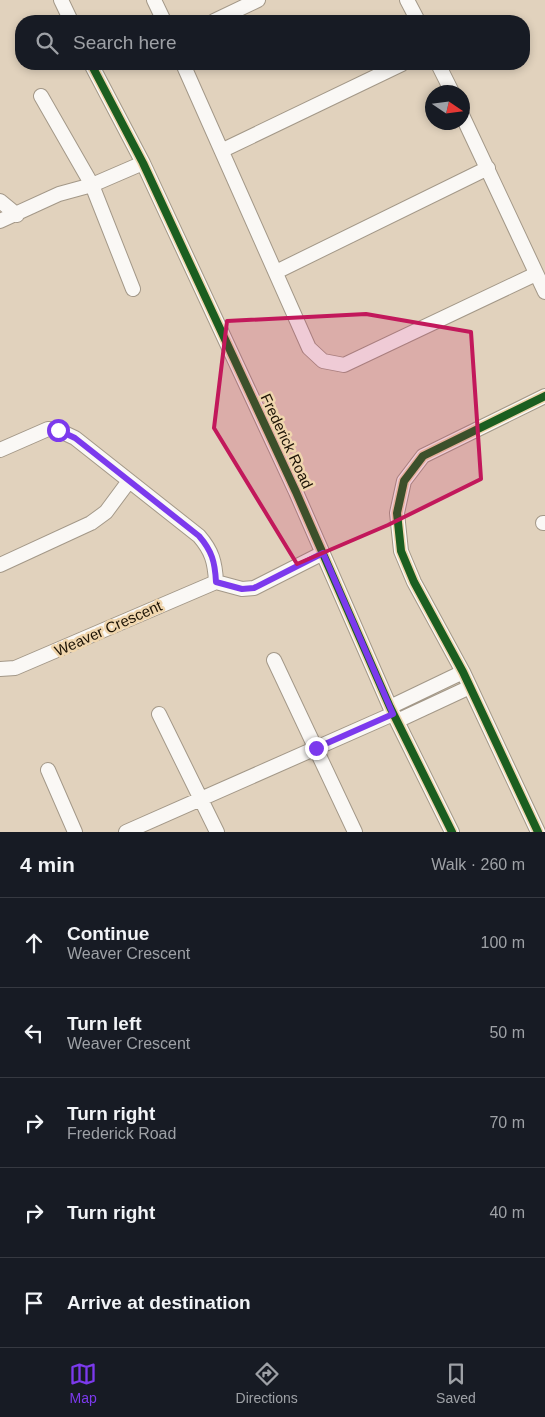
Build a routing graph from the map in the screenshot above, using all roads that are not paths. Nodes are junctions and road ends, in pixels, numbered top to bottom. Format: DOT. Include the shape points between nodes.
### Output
graph roads {
  1 [pos="61,0"];
  2 [pos="154,0"];
  3 [pos="258,0"];
  4 [pos="407,0"];
  5 [pos="68,15"];
  6 [pos="161,15"];
  7 [pos="227,15"];
  8 [pos="415,15"];
  9 [pos="94,70"];
  10 [pos="186,70"];
  11 [pos="390,70"];
  12 [pos="441,70"];
  13 [pos="448,85"];
  14 [pos="41,96"];
  15 [pos="469,130"];
  16 [pos="223,150"];
  17 [pos="143,163"];
  18 [pos="488,168"];
  19 [pos="92,185"];
  20 [pos="0,201"];
  21 [pos="17,215"];
  22 [pos="0,221"];
  23 [pos="276,272"];
  24 [pos="536,274"];
  25 [pos="133,289"];
  26 [pos="545,292"];
  27 [pos="545,396"];
  28 [pos="0,450"];
  29 [pos="129,481"];
  30 [pos="323,553"];
  31 [pos="0,565"];
  32 [pos="216,582"];
  33 [pos="274,660"];
  34 [pos="0,669"];
  35 [pos="463,672"];
  36 [pos="470,688"];
  37 [pos="159,714"];
  38 [pos="394,714"];
  39 [pos="316,748"];
  40 [pos="48,770"];
  41 [pos="200,798"];
  42 [pos="75,832"];
  43 [pos="126,832"];
  44 [pos="217,832"];
  45 [pos="355,832"];
  46 [pos="452,832"];
  47 [pos="538,832"];
  1 -- 5 [label="street"];
  2 -- 6 [label="street"];
  3 -- 7 [label="street"];
  4 -- 8 [label="street"];
  9 -- 17 [label="street, Frederick Road"];
  10 -- 16 [label="street"];
  11 -- 16 [label="street"];
  12 -- 13 [label="street"];
  14 -- 19 [label="street"];
  15 -- 18 [label="street"];
  16 -- 23 [label="street"];
  17 -- 19 [label="street"];
  17 -- 30 [label="street, Frederick Road"];
  18 -- 23 [label="street"];
  18 -- 24 [label="street"];
  19 -- 21 [label="street" via="59,194"];
  19 -- 25 [label="street"];
  20 -- 21 [label="street"];
  21 -- 22 [label="street"];
  23 -- 24 [label="street" via="308,348 323,362 338,366 359,359"];
  24 -- 26 [label="street"];
  27 -- 35 [label="street" via="432,450 419,460 404,482 397,513 401,551 414,582"];
  28 -- 29 [label="street" via="48,429 58,430 75,438"];
  29 -- 31 [label="street" via="106,512 91,523"];
  29 -- 32 [label="street" via="210,548 215,560"];
  30 -- 32 [label="street" via="254,588 242,589"];
  30 -- 38 [label="street, Frederick Road"];
  32 -- 34 [label="street, Weaver Crescent" via="15,668"];
  33 -- 39 [label="street"];
  35 -- 36 [label="street"];
  35 -- 38 [label="street"];
  36 -- 38 [label="street"];
  36 -- 47 [label="street"];
  37 -- 41 [label="street"];
  38 -- 39 [label="street"];
  38 -- 46 [label="street, Frederick Road"];
  39 -- 41 [label="street"];
  39 -- 45 [label="street"];
  40 -- 42 [label="street"];
  41 -- 43 [label="street"];
  41 -- 44 [label="street"];
}
